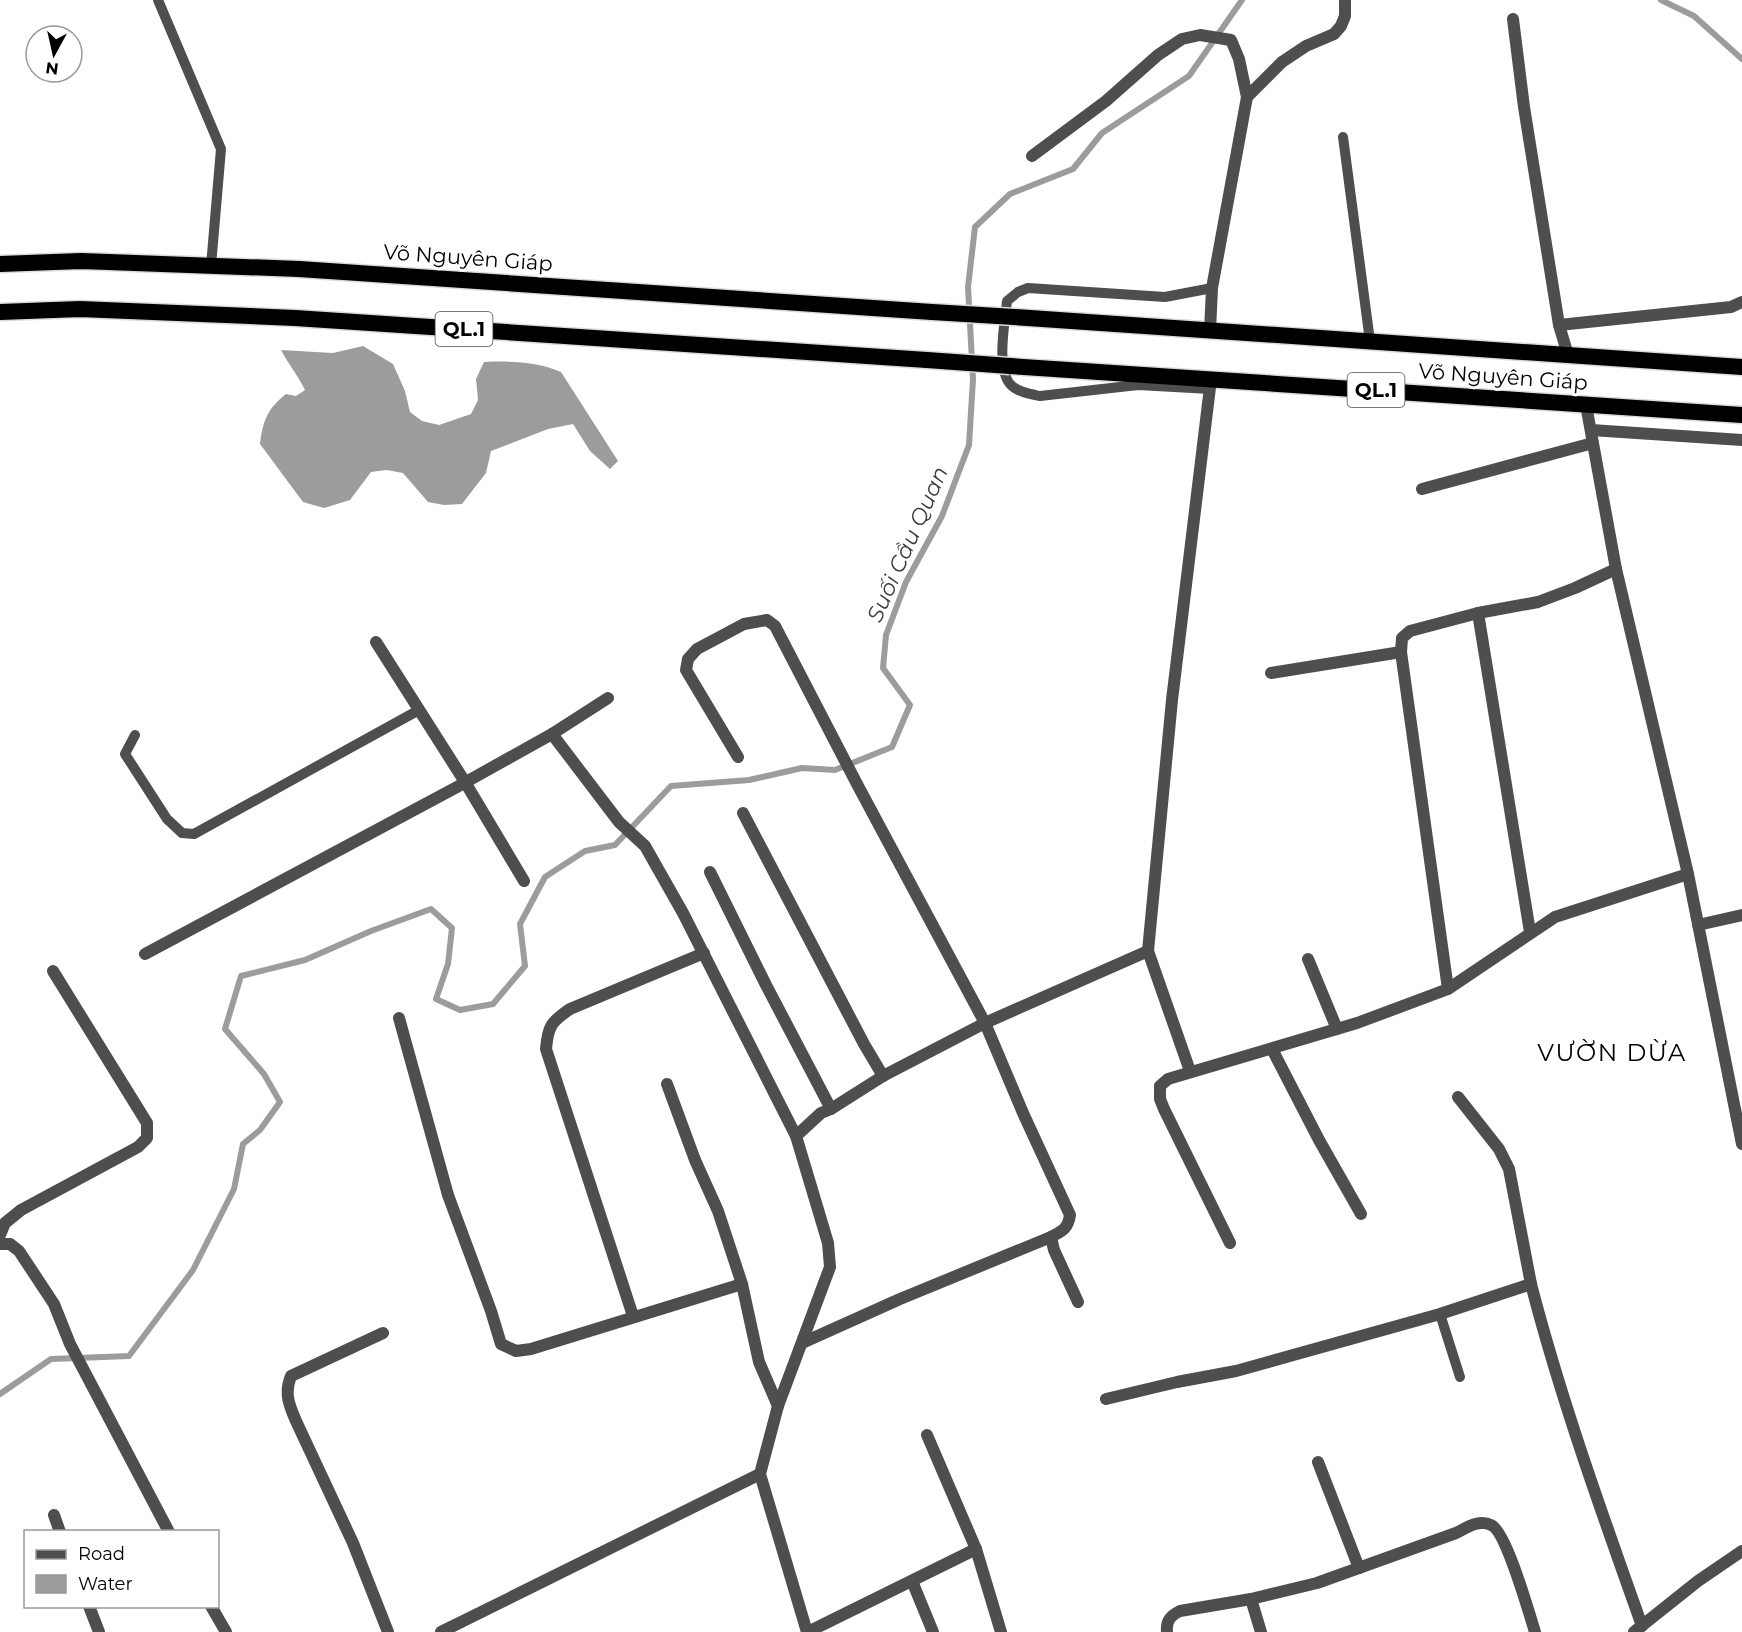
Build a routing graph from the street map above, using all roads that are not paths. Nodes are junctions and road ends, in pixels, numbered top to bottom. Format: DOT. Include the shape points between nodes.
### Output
graph roads {
  1 [pos="158,0"];
  2 [pos="1345,0"];
  3 [pos="1514,19"];
  4 [pos="1247,97"];
  5 [pos="1343,137"];
  6 [pos="1032,156"];
  7 [pos="0,264"];
  8 [pos="211,266"];
  9 [pos="1212,288"];
  10 [pos="1742,302"];
  11 [pos="0,312"];
  12 [pos="1559,325"];
  13 [pos="1210,331"];
  14 [pos="1370,341"];
  15 [pos="1568,355"];
  16 [pos="1742,367"];
  17 [pos="1210,384"];
  18 [pos="1586,405"];
  19 [pos="1742,416"];
  20 [pos="1592,437"];
  21 [pos="1742,440"];
  22 [pos="1422,489"];
  23 [pos="1616,569"];
  24 [pos="1478,613"];
  25 [pos="376,642"];
  26 [pos="1401,652"];
  27 [pos="1271,674"];
  28 [pos="608,698"];
  29 [pos="419,710"];
  30 [pos="552,734"];
  31 [pos="135,735"];
  32 [pos="738,757"];
  33 [pos="465,782"];
  34 [pos="743,813"];
  35 [pos="710,872"];
  36 [pos="1688,874"];
  37 [pos="524,881"];
  38 [pos="1742,915"];
  39 [pos="1698,925"];
  40 [pos="1530,932"];
  41 [pos="1148,951"];
  42 [pos="704,953"];
  43 [pos="145,954"];
  44 [pos="1308,959"];
  45 [pos="53,971"];
  46 [pos="1448,989"];
  47 [pos="399,1018"];
  48 [pos="986,1023"];
  49 [pos="1337,1029"];
  50 [pos="1272,1050"];
  51 [pos="1190,1071"];
  52 [pos="884,1076"];
  53 [pos="667,1084"];
  54 [pos="1458,1097"];
  55 [pos="831,1109"];
  56 [pos="796,1136"];
  57 [pos="1742,1144"];
  58 [pos="1361,1214"];
  59 [pos="0,1235"];
  60 [pos="1051,1237"];
  61 [pos="1230,1243"];
  62 [pos="0,1244"];
  63 [pos="742,1284"];
  64 [pos="1531,1284"];
  65 [pos="1078,1302"];
  66 [pos="1440,1314"];
  67 [pos="633,1316"];
  68 [pos="383,1333"];
  69 [pos="802,1343"];
  70 [pos="1460,1377"];
  71 [pos="1107,1399"];
  72 [pos="778,1406"];
  73 [pos="927,1435"];
  74 [pos="1318,1462"];
  75 [pos="760,1474"];
  76 [pos="54,1515"];
  77 [pos="59,1530"];
  78 [pos="168,1530"];
  79 [pos="976,1549"];
  80 [pos="1742,1551"];
  81 [pos="1359,1568"];
  82 [pos="912,1581"];
  83 [pos="1251,1599"];
  84 [pos="90,1608"];
  85 [pos="213,1608"];
  86 [pos="1638,1629"];
  87 [pos="99,1632"];
  88 [pos="226,1632"];
  89 [pos="388,1632"];
  90 [pos="441,1632"];
  91 [pos="807,1632"];
  92 [pos="933,1632"];
  93 [pos="1001,1632"];
  94 [pos="1167,1632"];
  95 [pos="1261,1632"];
  96 [pos="1535,1632"];
  1 -- 8 [label="lane" via="220,149"];
  2 -- 4 [label="street" via="1345,16 1334,34 1282,62"];
  3 -- 12 [label="street"];
  4 -- 6 [label="street" via="1231,40 1200,35 1182,39"];
  4 -- 9 [label="street"];
  5 -- 14 [label="lane"];
  7 -- 8 [label="highway, Võ Nguyên Giáp / QL.1" via="81,261"];
  8 -- 13 [label="highway, Võ Nguyên Giáp / QL.1, bridge"];
  9 -- 13 [label="street"];
  9 -- 17 [label="lane" via="1166,297 1028,288 1007,301 1003,365 1014,387 1040,396 1138,385"];
  10 -- 12 [label="street" via="1731,307"];
  11 -- 17 [label="highway, Võ Nguyên Giáp / QL.1, bridge" via="80,309 295,318 927,360"];
  12 -- 15 [label="street"];
  13 -- 14 [label="highway, Võ Nguyên Giáp / QL.1"];
  14 -- 15 [label="highway, Võ Nguyên Giáp / QL.1"];
  15 -- 16 [label="highway, Võ Nguyên Giáp / QL.1"];
  17 -- 18 [label="highway, Võ Nguyên Giáp / QL.1"];
  17 -- 41 [label="street" via="1172,700"];
  18 -- 19 [label="highway, Võ Nguyên Giáp / QL.1"];
  18 -- 20 [label="street"];
  20 -- 21 [label="street"];
  20 -- 22 [label="street"];
  20 -- 23 [label="street"];
  23 -- 24 [label="street" via="1538,602"];
  23 -- 36 [label="street"];
  24 -- 26 [label="street" via="1410,631 1402,638"];
  24 -- 40 [label="street"];
  25 -- 29 [label="street"];
  26 -- 27 [label="street"];
  26 -- 46 [label="street"];
  28 -- 30 [label="street"];
  29 -- 31 [label="lane" via="194,834 182,833 166,819 125,754"];
  29 -- 33 [label="street"];
  30 -- 33 [label="street"];
  30 -- 42 [label="street" via="619,822 645,846"];
  32 -- 48 [label="street" via="686,670 687,659 697,649 744,624 767,620 775,626"];
  33 -- 37 [label="street"];
  33 -- 43 [label="street"];
  34 -- 52 [label="street"];
  35 -- 55 [label="street"];
  36 -- 39 [label="street"];
  36 -- 40 [label="street" via="1555,918"];
  38 -- 39 [label="street"];
  39 -- 57 [label="street"];
  40 -- 46 [label="street"];
  41 -- 48 [label="street"];
  41 -- 51 [label="street"];
  42 -- 56 [label="street"];
  42 -- 67 [label="street" via="570,1009 554,1020 548,1035 546,1049"];
  44 -- 49 [label="street"];
  45 -- 59 [label="street" via="147,1123 147,1137 138,1147 21,1210 5,1223"];
  46 -- 49 [label="street"];
  47 -- 67 [label="street" via="448,1195 501,1344 516,1351 531,1349"];
  48 -- 52 [label="street"];
  48 -- 60 [label="street" via="1070,1215 1064,1230"];
  49 -- 50 [label="street"];
  50 -- 51 [label="street"];
  50 -- 58 [label="street"];
  51 -- 61 [label="street" via="1160,1086 1160,1099"];
  52 -- 55 [label="street"];
  53 -- 63 [label="street" via="718,1211"];
  54 -- 64 [label="street" via="1499,1149 1509,1169"];
  55 -- 56 [label="street"];
  56 -- 69 [label="street" via="828,1243 830,1267"];
  60 -- 65 [label="street"];
  60 -- 69 [label="street"];
  62 -- 78 [label="street" via="10,1244 19,1251 54,1304 70,1344"];
  63 -- 67 [label="street"];
  63 -- 72 [label="street" via="759,1362"];
  64 -- 66 [label="street"];
  64 -- 86 [label="street"];
  66 -- 70 [label="lane"];
  66 -- 71 [label="street" via="1236,1371"];
  68 -- 89 [label="street" via="291,1376 287,1394"];
  69 -- 72 [label="street"];
  72 -- 75 [label="street"];
  73 -- 79 [label="street"];
  74 -- 81 [label="street"];
  75 -- 90 [label="street"];
  75 -- 91 [label="street"];
  76 -- 77 [label="street"];
  79 -- 82 [label="street"];
  79 -- 93 [label="street"];
  80 -- 86 [label="street"];
  81 -- 83 [label="street"];
  81 -- 96 [label="street" via="1478,1523 1491,1524 1511,1560"];
  82 -- 91 [label="street"];
  82 -- 92 [label="street"];
  83 -- 94 [label="street" via="1180,1611 1167,1622"];
  83 -- 95 [label="street"];
  84 -- 87 [label="street"];
  85 -- 88 [label="street"];
}
